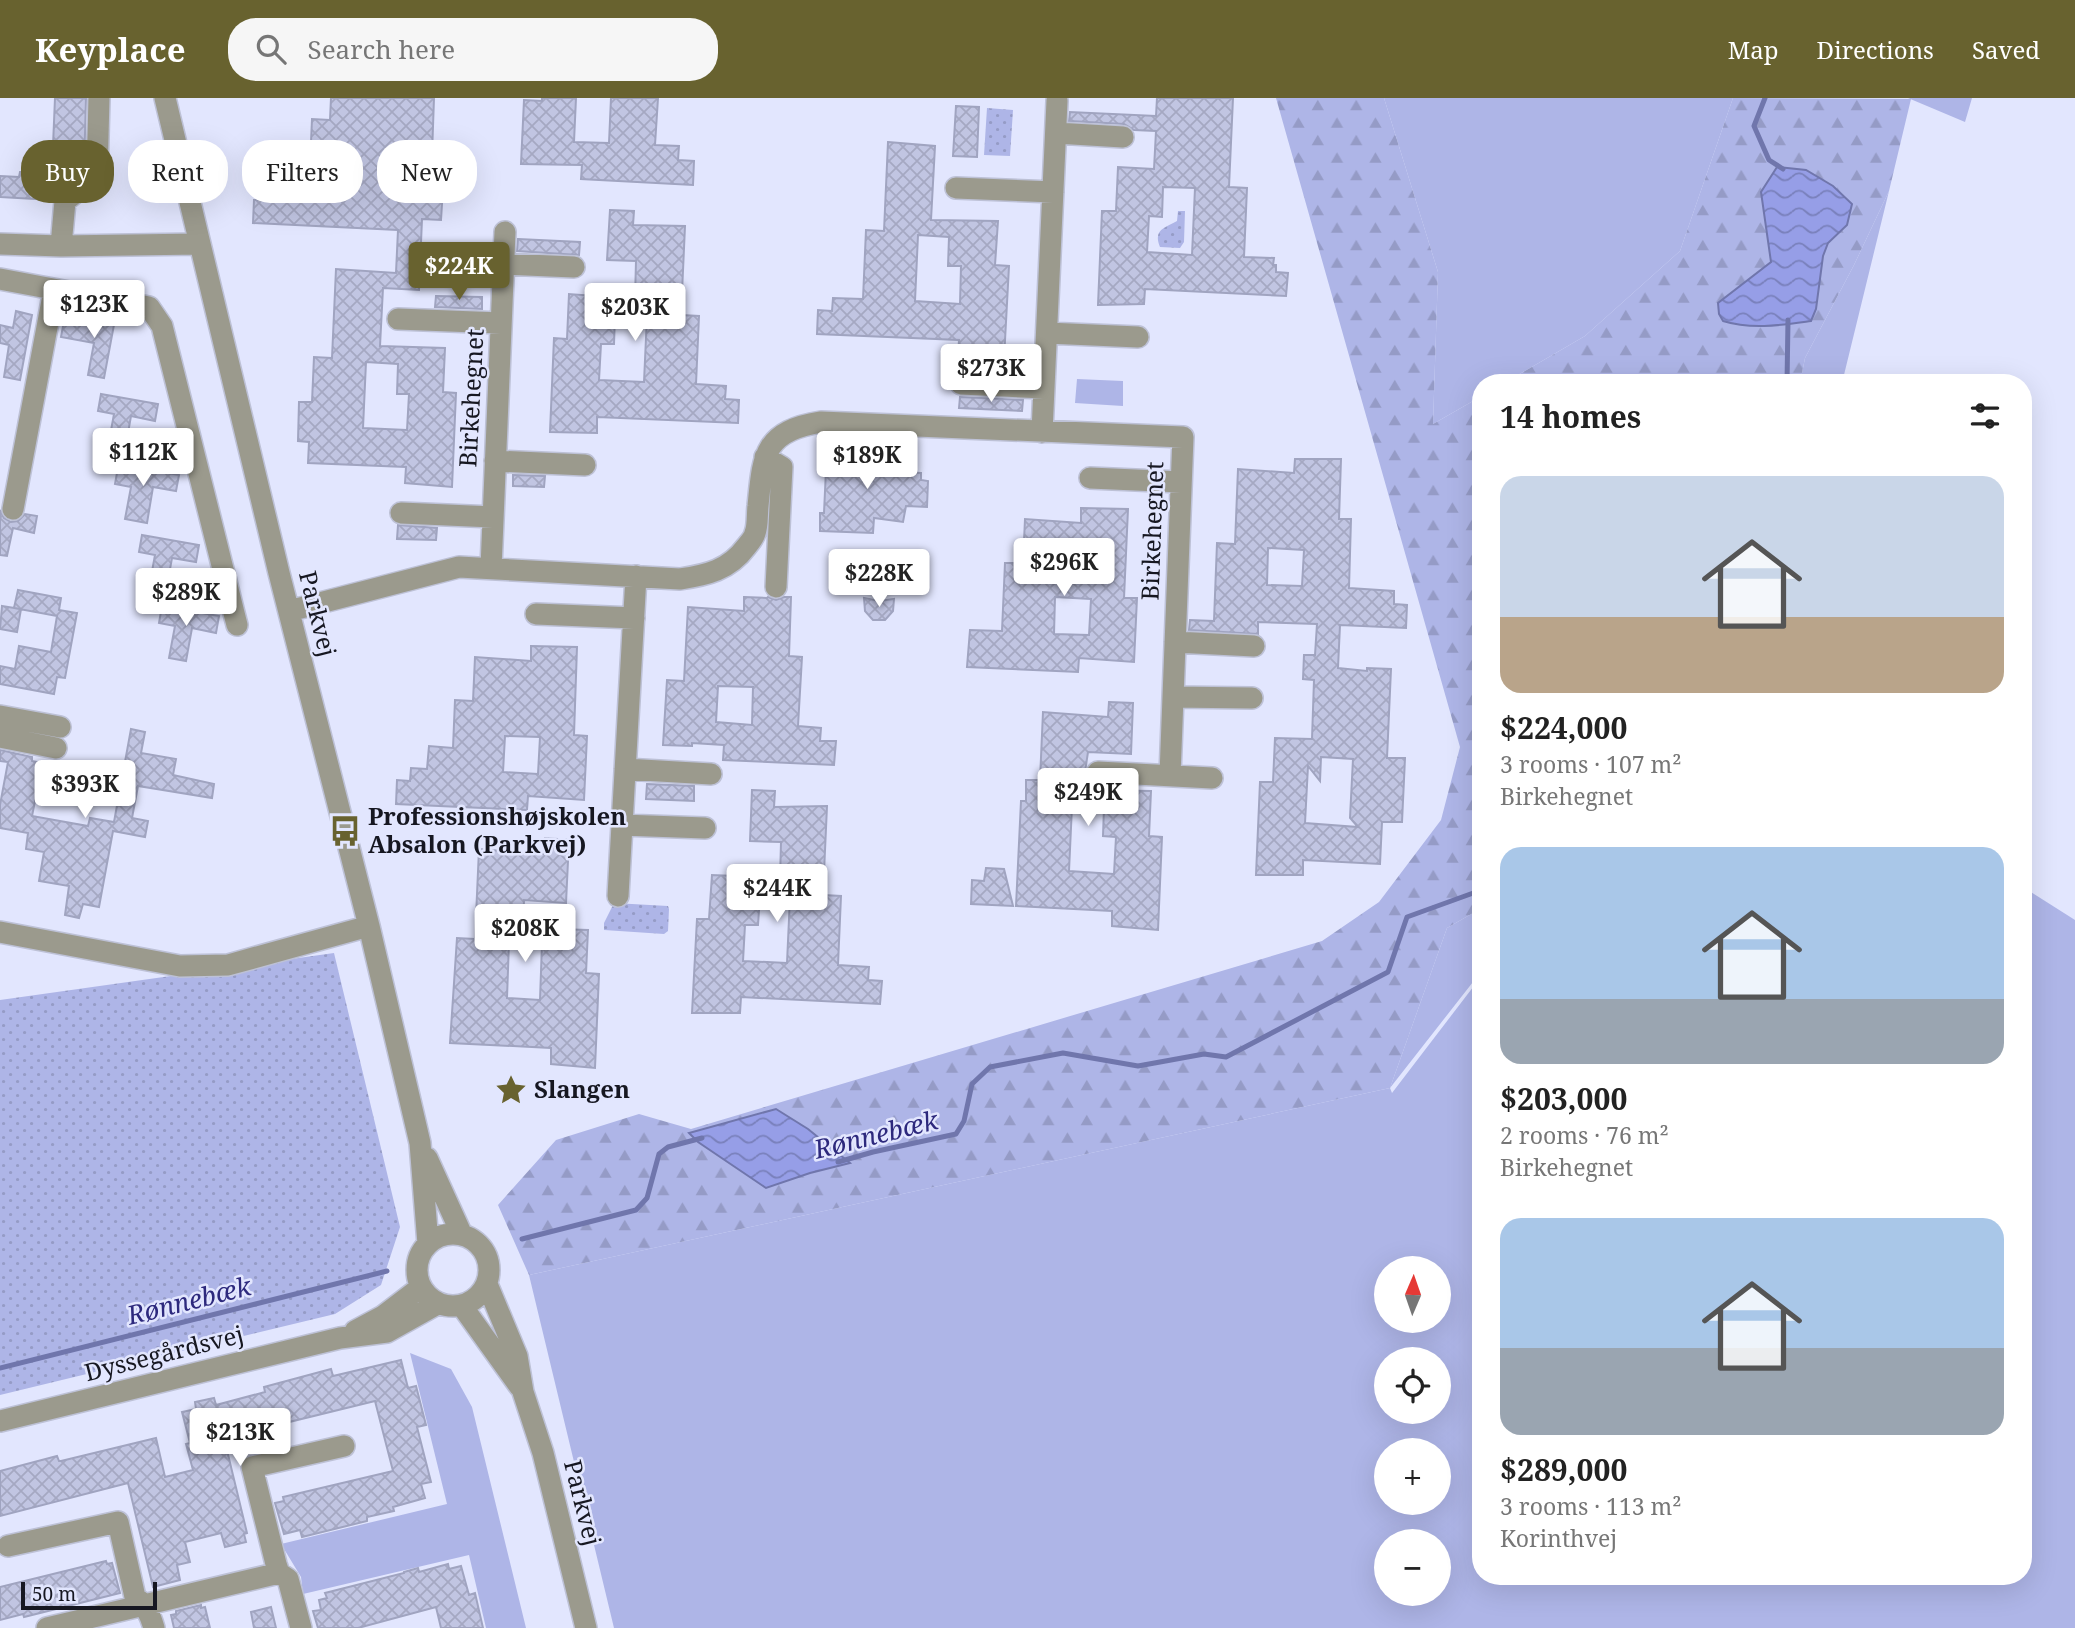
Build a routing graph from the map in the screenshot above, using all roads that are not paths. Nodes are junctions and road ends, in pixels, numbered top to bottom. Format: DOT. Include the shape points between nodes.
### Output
graph roads {
  1 [pos="99,98"];
  2 [pos="164,98"];
  3 [pos="1057,101"];
  4 [pos="1056,134"];
  5 [pos="1123,137"];
  6 [pos="956,188"];
  7 [pos="1053,192"];
  8 [pos="505,232"];
  9 [pos="0,244"];
  10 [pos="199,244"];
  11 [pos="61,246"];
  12 [pos="504,264"];
  13 [pos="574,267"];
  14 [pos="0,279"];
  15 [pos="54,290"];
  16 [pos="398,319"];
  17 [pos="501,323"];
  18 [pos="1047,333"];
  19 [pos="1138,337"];
  20 [pos="961,384"];
  21 [pos="1044,388"];
  22 [pos="1042,432"];
  23 [pos="765,457"];
  24 [pos="495,461"];
  25 [pos="585,465"];
  26 [pos="1090,478"];
  27 [pos="1181,482"];
  28 [pos="13,509"];
  29 [pos="401,513"];
  30 [pos="493,517"];
  31 [pos="755,534"];
  32 [pos="779,534"];
  33 [pos="491,568"];
  34 [pos="636,576"];
  35 [pos="776,587"];
  36 [pos="289,611"];
  37 [pos="536,614"];
  38 [pos="634,618"];
  39 [pos="237,625"];
  40 [pos="1175,642"];
  41 [pos="1254,646"];
  42 [pos="1173,697"];
  43 [pos="1252,698"];
  44 [pos="0,716"];
  45 [pos="0,737"];
  46 [pos="625,769"];
  47 [pos="1098,772"];
  48 [pos="711,774"];
  49 [pos="1170,775"];
  50 [pos="1212,778"];
  51 [pos="622,825"];
  52 [pos="705,828"];
  53 [pos="618,896"];
  54 [pos="369,926"];
  55 [pos="0,932"];
  56 [pos="420,1143"];
  57 [pos="462,1235"];
  58 [pos="428,1244"];
  59 [pos="487,1284"];
  60 [pos="421,1287"];
  61 [pos="439,1303"];
  62 [pos="461,1306"];
  63 [pos="340,1338"];
  64 [pos="523,1392"];
  65 [pos="0,1421"];
  66 [pos="344,1446"];
  67 [pos="8,1546"];
  68 [pos="279,1573"];
  69 [pos="144,1605"];
  70 [pos="47,1628"];
  71 [pos="154,1628"];
  72 [pos="301,1628"];
  73 [pos="586,1628"];
  1 -- 11 [label="street" via="97,175 65,201"];
  2 -- 10 [label="street, Parkvej"];
  3 -- 4 [label="street"];
  4 -- 5 [label="street"];
  4 -- 7 [label="street"];
  6 -- 7 [label="street"];
  7 -- 18 [label="street"];
  8 -- 12 [label="street, Birkehegnet"];
  9 -- 11 [label="street"];
  10 -- 11 [label="street"];
  10 -- 36 [label="street, Parkvej"];
  12 -- 13 [label="street"];
  12 -- 17 [label="street, Birkehegnet"];
  14 -- 15 [label="street"];
  15 -- 28 [label="street"];
  15 -- 39 [label="street" via="149,307 162,326"];
  16 -- 17 [label="street"];
  17 -- 24 [label="street, Birkehegnet"];
  18 -- 19 [label="street"];
  18 -- 21 [label="street"];
  20 -- 21 [label="street"];
  21 -- 22 [label="street"];
  22 -- 23 [label="street, Birkehegnet" via="821,422 783,434"];
  22 -- 27 [label="street, Birkehegnet" via="1183,437"];
  23 -- 31 [label="street"];
  23 -- 32 [label="street" via="782,467"];
  24 -- 25 [label="street"];
  24 -- 30 [label="street, Birkehegnet"];
  26 -- 27 [label="street"];
  27 -- 40 [label="street, Birkehegnet"];
  29 -- 30 [label="street"];
  30 -- 33 [label="street, Birkehegnet"];
  31 -- 32 [label="street"];
  31 -- 34 [label="street" via="729,565 708,575 680,579"];
  32 -- 35 [label="street"];
  33 -- 34 [label="street"];
  33 -- 36 [label="street" via="459,567"];
  34 -- 38 [label="street"];
  36 -- 54 [label="street, Parkvej"];
  37 -- 38 [label="street"];
  38 -- 46 [label="street"];
  40 -- 41 [label="street"];
  40 -- 42 [label="street, Birkehegnet"];
  42 -- 43 [label="street"];
  42 -- 49 [label="street, Birkehegnet"];
  44 -- 45 [label="street" via="58,737"];
  46 -- 48 [label="street"];
  46 -- 51 [label="street"];
  47 -- 49 [label="street"];
  49 -- 50 [label="street"];
  51 -- 52 [label="street"];
  51 -- 53 [label="street"];
  54 -- 55 [label="street" via="228,965 180,966"];
  54 -- 56 [label="street, Parkvej"];
  56 -- 57 [label="street, Parkvej"];
  56 -- 58 [label="street, Parkvej"];
  57 -- 58 [label="street" via="444,1235"];
  57 -- 59 [label="street" via="478,1243 488,1258"];
  58 -- 60 [label="street" via="417,1269"];
  59 -- 62 [label="street" via="477,1298"];
  59 -- 64 [label="street, Parkvej" via="517,1356"];
  60 -- 61 [label="street"];
  60 -- 63 [label="street, Dyssegårdsvej" via="383,1316"];
  61 -- 62 [label="street"];
  61 -- 63 [label="street, Dyssegårdsvej" via="387,1332"];
  62 -- 64 [label="street, Parkvej"];
  63 -- 65 [label="street, Dyssegårdsvej"];
  64 -- 73 [label="street, Parkvej" via="543,1453"];
  66 -- 68 [label="street" via="252,1467"];
  67 -- 69 [label="street" via="118,1522 135,1597"];
  68 -- 69 [label="street"];
  68 -- 72 [label="street" via="288,1578"];
  69 -- 70 [label="street"];
  69 -- 71 [label="street"];
}
